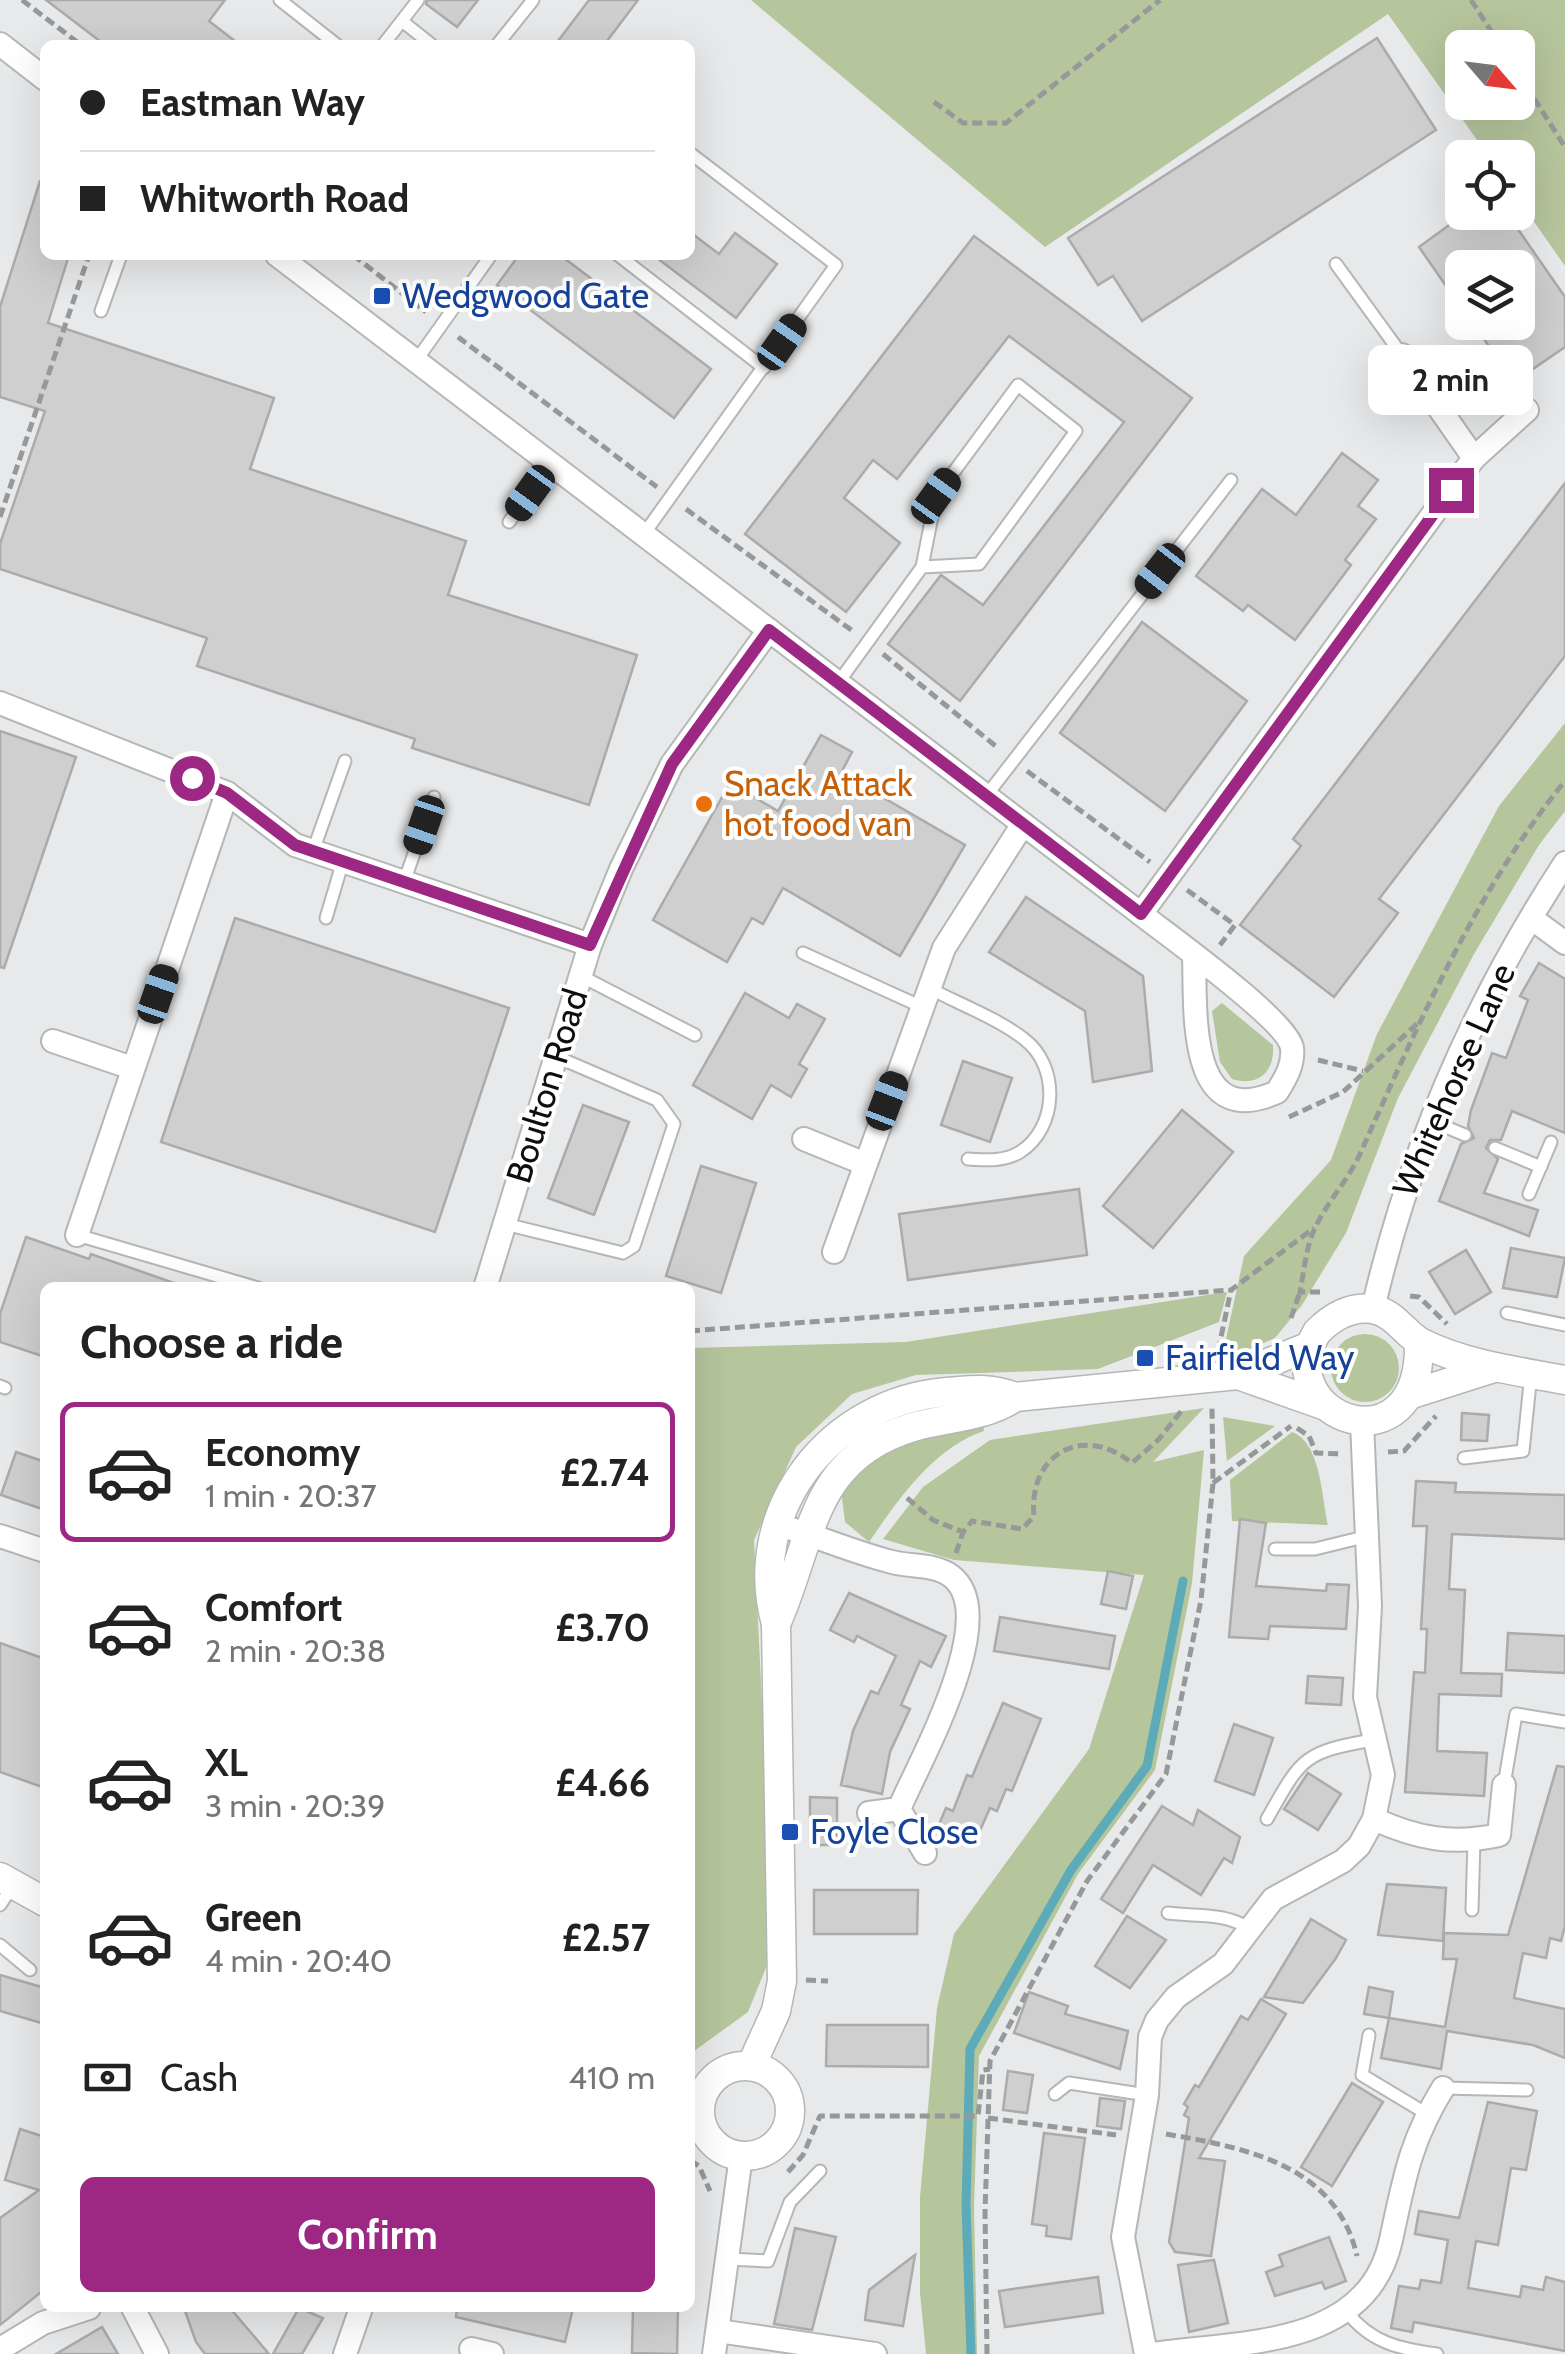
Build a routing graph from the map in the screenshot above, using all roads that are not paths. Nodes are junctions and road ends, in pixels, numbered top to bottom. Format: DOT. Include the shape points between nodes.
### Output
graph roads {
  1 [pos="280,0"];
  2 [pos="418,0"];
  3 [pos="533,0"];
  4 [pos="402,22"];
  5 [pos="332,40"];
  6 [pos="387,40"];
  7 [pos="425,40"];
  8 [pos="500,40"];
  9 [pos="3,52"];
  10 [pos="40,76"];
  11 [pos="695,156"];
  12 [pos="119,260"];
  13 [pos="284,260"];
  14 [pos="487,260"];
  15 [pos="624,260"];
  16 [pos="1336,264"];
  17 [pos="101,311"];
  18 [pos="1402,355"];
  19 [pos="416,361"];
  20 [pos="764,368"];
  21 [pos="1527,410"];
  22 [pos="1474,458"];
  23 [pos="552,464"];
  24 [pos="1231,480"];
  25 [pos="509,522"];
  26 [pos="644,534"];
  27 [pos="922,567"];
  28 [pos="769,630"];
  29 [pos="838,683"];
  30 [pos="0,703"];
  31 [pos="346,761"];
  32 [pos="227,793"];
  33 [pos="986,796"];
  34 [pos="434,797"];
  35 [pos="1023,824"];
  36 [pos="313,852"];
  37 [pos="343,861"];
  38 [pos="1565,863"];
  39 [pos="404,882"];
  40 [pos="1141,914"];
  41 [pos="326,918"];
  42 [pos="1530,918"];
  43 [pos="1565,942"];
  44 [pos="590,945"];
  45 [pos="803,952"];
  46 [pos="1199,961"];
  47 [pos="581,976"];
  48 [pos="925,998"];
  49 [pos="695,1035"];
  50 [pos="53,1041"];
  51 [pos="557,1058"];
  52 [pos="132,1068"];
  53 [pos="1429,1120"];
  54 [pos="1465,1135"];
  55 [pos="804,1139"];
  56 [pos="1551,1142"];
  57 [pos="1494,1148"];
  58 [pos="968,1159"];
  59 [pos="863,1164"];
  60 [pos="1541,1168"];
  61 [pos="1529,1194"];
  62 [pos="505,1224"];
  63 [pos="76,1235"];
  64 [pos="834,1252"];
  65 [pos="237,1282"];
  66 [pos="487,1282"];
  67 [pos="1375,1301"];
  68 [pos="1507,1312"];
  69 [pos="1565,1324"];
  70 [pos="1310,1346"];
  71 [pos="1432,1346"];
  72 [pos="1494,1368"];
  73 [pos="1531,1374"];
  74 [pos="1226,1376"];
  75 [pos="1565,1380"];
  76 [pos="1412,1394"];
  77 [pos="1014,1397"];
  78 [pos="1323,1405"];
  79 [pos="1362,1422"];
  80 [pos="1464,1458"];
  81 [pos="776,1524"];
  82 [pos="805,1532"];
  83 [pos="0,1536"];
  84 [pos="1368,1536"];
  85 [pos="1275,1549"];
  86 [pos="40,1550"];
  87 [pos="776,1624"];
  88 [pos="1565,1722"];
  89 [pos="1373,1740"];
  90 [pos="1504,1785"];
  91 [pos="899,1809"];
  92 [pos="869,1814"];
  93 [pos="1266,1819"];
  94 [pos="1374,1819"];
  95 [pos="1474,1840"];
  96 [pos="925,1853"];
  97 [pos="5,1889"];
  98 [pos="40,1900"];
  99 [pos="1472,1910"];
  100 [pos="1168,1913"];
  101 [pos="1248,1928"];
  102 [pos="0,1946"];
  103 [pos="30,1970"];
  104 [pos="776,2011"];
  105 [pos="1369,2035"];
  106 [pos="750,2066"];
  107 [pos="778,2079"];
  108 [pos="1443,2088"];
  109 [pos="1527,2090"];
  110 [pos="1055,2094"];
  111 [pos="1147,2095"];
  112 [pos="696,2100"];
  113 [pos="1427,2114"];
  114 [pos="741,2156"];
  115 [pos="820,2171"];
  116 [pos="728,2260"];
  117 [pos="75,2312"];
  118 [pos="135,2312"];
  119 [pos="360,2312"];
  120 [pos="1346,2312"];
  121 [pos="716,2343"];
  122 [pos="0,2349"];
  123 [pos="157,2354"];
  124 [pos="345,2354"];
  125 [pos="875,2354"];
  126 [pos="1146,2354"];
  127 [pos="1154,2354"];
  128 [pos="1437,2354"];
  1 -- 5 [label="lane"];
  2 -- 4 [label="lane"];
  3 -- 8 [label="lane"];
  4 -- 6 [label="lane"];
  4 -- 7 [label="lane"];
  9 -- 10 [label="street"];
  11 -- 20 [label="lane" via="836,265"];
  12 -- 17 [label="lane"];
  13 -- 19 [label="street"];
  14 -- 19 [label="lane"];
  15 -- 20 [label="lane"];
  16 -- 18 [label="lane"];
  18 -- 22 [label="street"];
  19 -- 23 [label="street"];
  20 -- 26 [label="lane"];
  21 -- 22 [label="street"];
  22 -- 40 [label="street"];
  23 -- 25 [label="lane"];
  23 -- 26 [label="street"];
  24 -- 33 [label="lane"];
  26 -- 28 [label="street"];
  27 -- 27 [label="lane" via="936,496 1018,385 1076,431 979,564"];
  27 -- 29 [label="lane"];
  28 -- 29 [label="street"];
  28 -- 44 [label="street, Boulton Road" via="672,764"];
  29 -- 33 [label="street"];
  30 -- 32 [label="street"];
  31 -- 36 [label="lane"];
  32 -- 36 [label="street"];
  32 -- 52 [label="street"];
  33 -- 35 [label="street"];
  34 -- 39 [label="lane"];
  35 -- 40 [label="street"];
  35 -- 48 [label="street" via="944,948"];
  36 -- 37 [label="street"];
  37 -- 39 [label="street"];
  37 -- 41 [label="lane"];
  38 -- 42 [label="street, Whitehorse Lane"];
  39 -- 44 [label="street"];
  40 -- 46 [label="street"];
  42 -- 43 [label="street"];
  42 -- 53 [label="street, Whitehorse Lane" via="1466,1034"];
  44 -- 47 [label="street, Boulton Road"];
  45 -- 48 [label="lane"];
  46 -- 46 [label="street" via="1202,1068 1219,1090 1244,1101 1276,1092 1292,1052 1277,1022"];
  47 -- 49 [label="lane"];
  47 -- 51 [label="street, Boulton Road"];
  48 -- 58 [label="lane" via="1026,1039 1050,1077 1051,1100 1030,1144 995,1161"];
  48 -- 59 [label="street"];
  50 -- 52 [label="street"];
  51 -- 62 [label="street, Boulton Road"];
  51 -- 62 [label="lane" via="657,1100 674,1124 634,1246 623,1253"];
  52 -- 63 [label="street"];
  53 -- 54 [label="lane"];
  53 -- 67 [label="street, Whitehorse Lane" via="1389,1235"];
  55 -- 59 [label="street"];
  56 -- 60 [label="lane"];
  57 -- 60 [label="lane"];
  59 -- 64 [label="street"];
  60 -- 61 [label="lane"];
  62 -- 66 [label="street, Boulton Road"];
  63 -- 65 [label="lane"];
  67 -- 70 [label="street" via="1330,1320"];
  67 -- 71 [label="street"];
  68 -- 69 [label="lane"];
  70 -- 74 [label="street"];
  70 -- 78 [label="street" via="1307,1370"];
  71 -- 72 [label="street"];
  71 -- 76 [label="street"];
  72 -- 73 [label="street"];
  72 -- 76 [label="street"];
  73 -- 75 [label="street"];
  73 -- 80 [label="lane" via="1523,1450"];
  74 -- 77 [label="street"];
  74 -- 78 [label="street"];
  76 -- 79 [label="street" via="1385,1418"];
  77 -- 81 [label="street" via="995,1388 940,1392 878,1408 817,1451"];
  77 -- 82 [label="street" via="996,1410 879,1440 839,1472"];
  78 -- 79 [label="street"];
  79 -- 84 [label="street"];
  81 -- 82 [label="street"];
  81 -- 87 [label="street" via="767,1591"];
  82 -- 87 [label="street" via="793,1587"];
  82 -- 91 [label="street" via="893,1562 940,1570 965,1594 970,1625 963,1658"];
  83 -- 86 [label="street"];
  84 -- 85 [label="lane" via="1315,1549"];
  84 -- 89 [label="street" via="1365,1697"];
  87 -- 104 [label="street" via="782,1981"];
  88 -- 90 [label="lane" via="1516,1714"];
  89 -- 93 [label="lane" via="1310,1756"];
  89 -- 94 [label="street" via="1383,1775"];
  90 -- 95 [label="street" via="1499,1835"];
  91 -- 92 [label="street"];
  91 -- 96 [label="street"];
  94 -- 95 [label="street" via="1435,1840"];
  94 -- 101 [label="street" via="1343,1862 1273,1900"];
  95 -- 99 [label="lane"];
  97 -- 98 [label="street"];
  100 -- 101 [label="lane" via="1223,1914"];
  101 -- 111 [label="street" via="1223,1964 1176,1997 1157,2020"];
  102 -- 103 [label="lane"];
  104 -- 106 [label="street"];
  104 -- 107 [label="street"];
  105 -- 113 [label="lane" via="1362,2076"];
  106 -- 107 [label="street"];
  106 -- 112 [label="street" via="718,2074"];
  107 -- 114 [label="street" via="787,2092 788,2127 776,2144"];
  108 -- 109 [label="lane"];
  108 -- 113 [label="street"];
  110 -- 111 [label="lane" via="1069,2084"];
  111 -- 126 [label="street" via="1123,2237"];
  112 -- 114 [label="street" via="709,2138"];
  113 -- 120 [label="street" via="1404,2167 1377,2278"];
  114 -- 116 [label="street"];
  115 -- 116 [label="lane" via="790,2202 768,2261"];
  116 -- 121 [label="street"];
  117 -- 122 [label="street" via="43,2322"];
  118 -- 123 [label="street"];
  119 -- 124 [label="street"];
  120 -- 127 [label="street" via="1297,2334"];
  120 -- 128 [label="lane" via="1386,2345"];
  121 -- 125 [label="street"];
}
